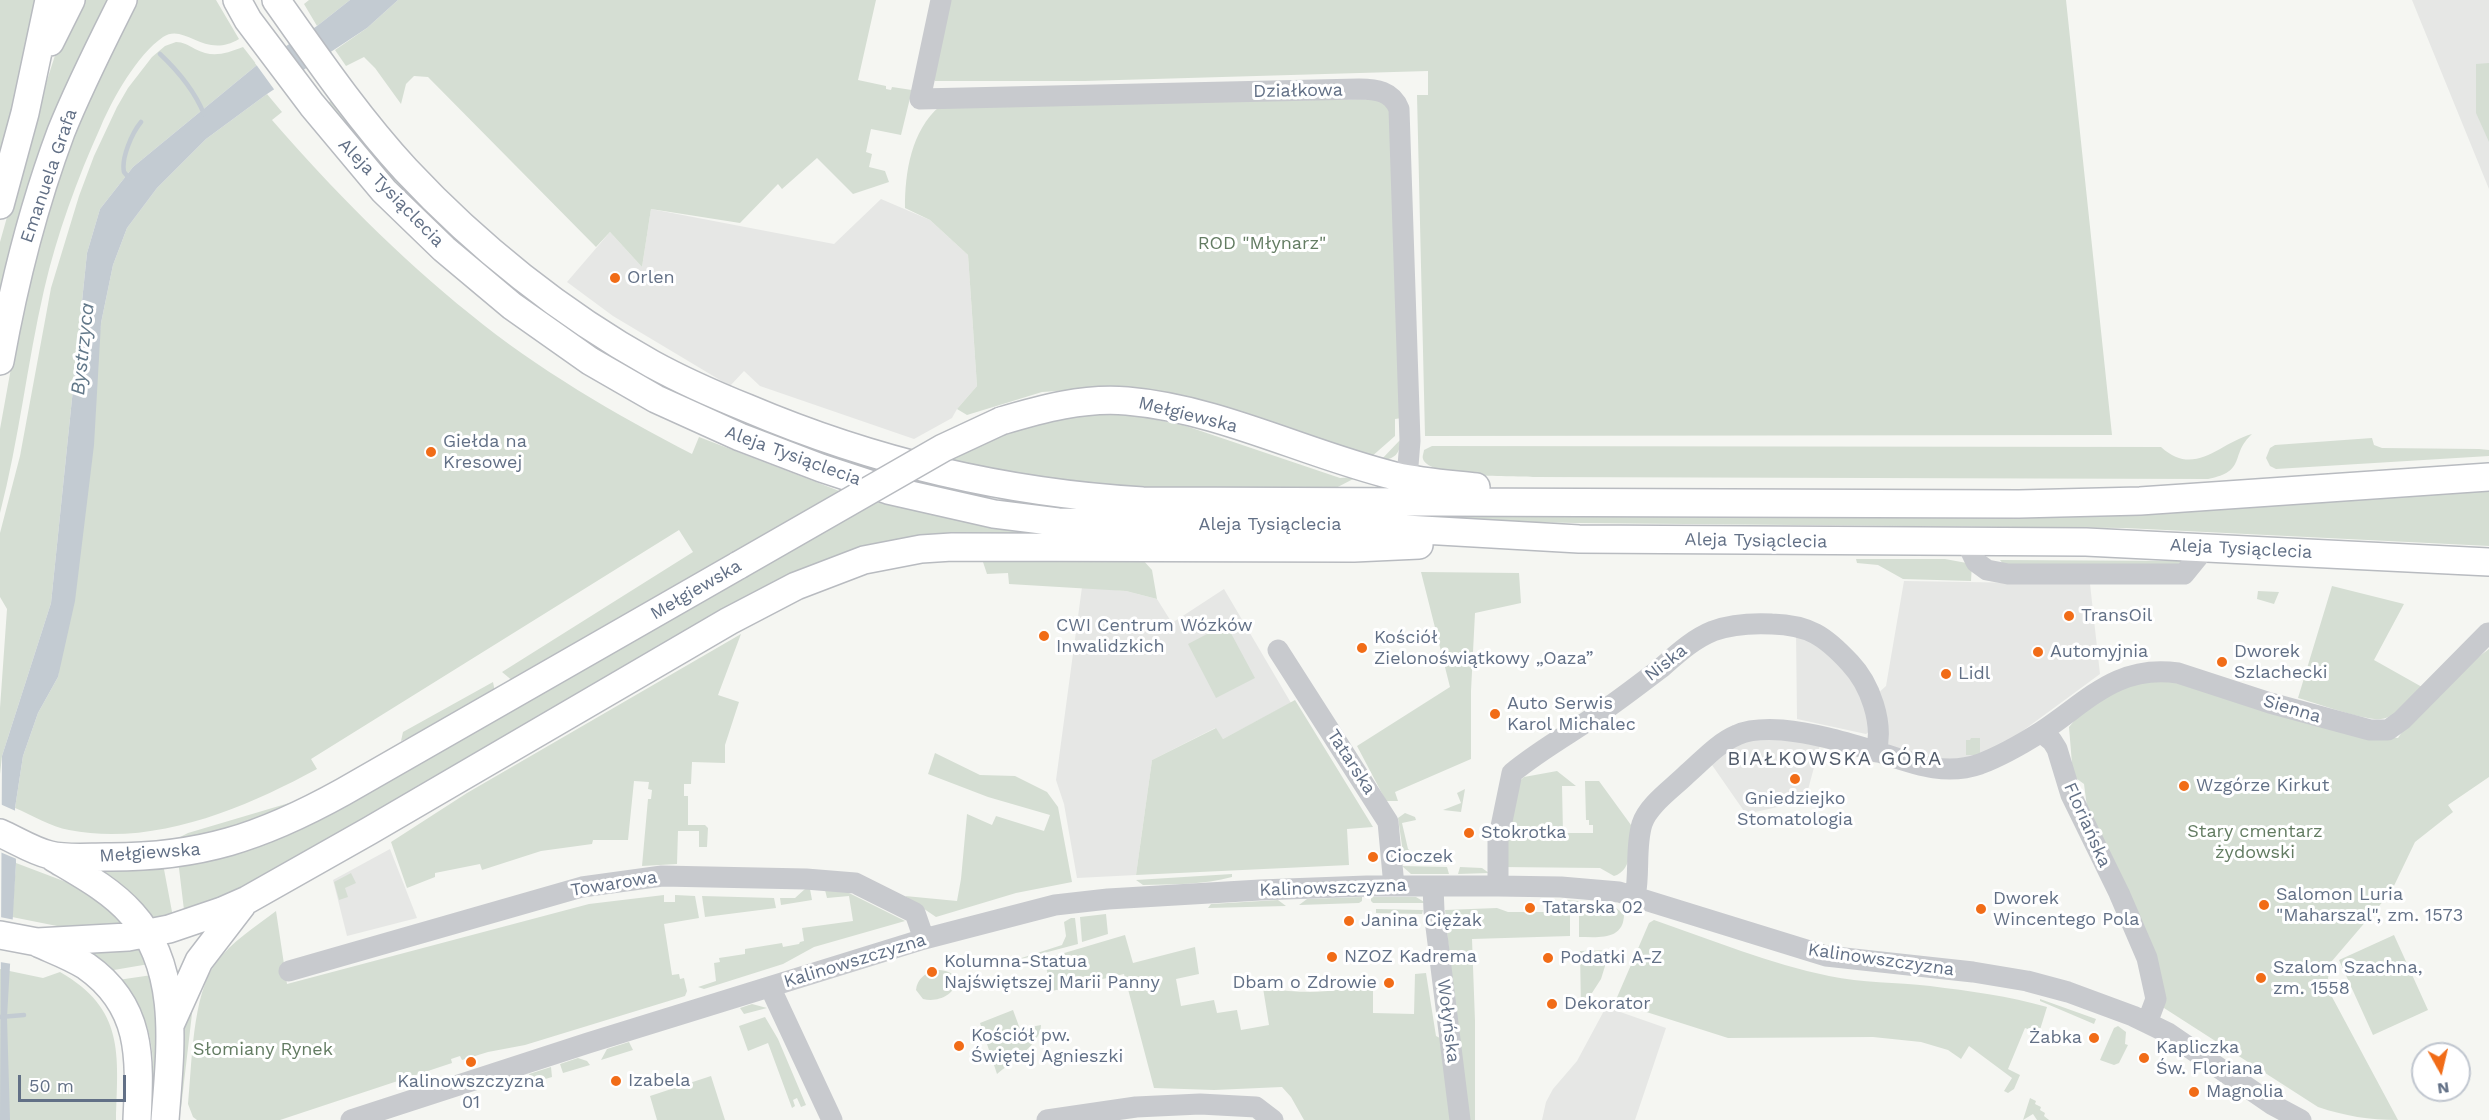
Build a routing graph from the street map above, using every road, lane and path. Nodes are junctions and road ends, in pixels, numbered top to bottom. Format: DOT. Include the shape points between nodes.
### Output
graph roads {
  1 [pos="49,0"];
  2 [pos="71,0"];
  3 [pos="123,0"];
  4 [pos="276,0"];
  5 [pos="941,0"];
  6 [pos="243,10"];
  7 [pos="25,113"];
  8 [pos="0,205"];
  9 [pos="0,361"];
  10 [pos="2489,477"];
  11 [pos="1407,478"];
  12 [pos="1599,502"];
  13 [pos="1579,539"];
  14 [pos="2489,562"];
  15 [pos="2488,633"];
  16 [pos="1278,650"];
  17 [pos="2041,732"];
  18 [pos="1876,752"];
  19 [pos="0,833"];
  20 [pos="51,855"];
  21 [pos="1394,886"];
  22 [pos="1433,886"];
  23 [pos="1498,886"];
  24 [pos="1635,897"];
  25 [pos="247,900"];
  26 [pos="146,934"];
  27 [pos="0,935"];
  28 [pos="924,939"];
  29 [pos="37,942"];
  30 [pos="289,971"];
  31 [pos="770,987"];
  32 [pos="2147,1023"];
  33 [pos="170,1024"];
  34 [pos="1200,1104"];
  35 [pos="1061,1119"];
  36 [pos="137,1120"];
  37 [pos="165,1120"];
  38 [pos="351,1120"];
  39 [pos="832,1120"];
  40 [pos="1186,1120"];
  41 [pos="1273,1120"];
  42 [pos="1460,1120"];
  43 [pos="2301,1120"];
  1 -- 7 [label="main road"];
  2 -- 7 [label="main road" via="48,46"];
  3 -- 9 [label="main road, Emanuela Grafa" via="46,173 26,237"];
  4 -- 12 [label="main road, Aleja Tysiąclecia" via="394,157 467,230 583,320 653,365 768,417 854,449 953,476 1094,498"];
  5 -- 11 [label="street, Działkowa" via="920,99 1373,89 1381,90 1396,102 1410,441"];
  6 -- 13 [label="main road, Aleja Tysiąclecia" via="363,167 412,220 475,277 626,384 740,437 888,490 1020,518 1058,522 1353,526"];
  7 -- 8 [label="main road, Emanuela Grafa"];
  10 -- 12 [label="main road, Aleja Tysiąclecia" via="2095,503"];
  11 -- 12 [label="main road, Mełgiewska"];
  11 -- 20 [label="main road, Mełgiewska, bridge" via="1164,406 1125,400 1044,409 1001,421 943,448 301,815 209,849 131,857"];
  13 -- 14 [label="main road, Aleja Tysiąclecia" via="2086,542"];
  13 -- 25 [label="main road" via="1354,548 952,547 894,554 840,568 729,621"];
  15 -- 17 [label="street, Sienna" via="2388,730 2370,730 2329,720 2162,671 2131,675 2100,689"];
  16 -- 21 [label="street, Tatarska" via="1384,813 1390,830"];
  17 -- 18 [label="street" via="2002,754 1960,769 1925,767"];
  17 -- 32 [label="street, Floriańska" via="2057,749 2074,803 2147,958 2156,999"];
  18 -- 23 [label="street, Niska" via="1879,727 1870,697 1854,667 1825,638 1788,625 1753,623 1715,630 1512,773 1498,841"];
  18 -- 24 [label="street" via="1819,735 1774,729 1747,731 1725,742 1644,819"];
  19 -- 20 [label="main road, Mełgiewska"];
  20 -- 26 [label="main road" via="123,904"];
  21 -- 22 [label="street, Kalinowszczyzna"];
  21 -- 28 [label="street, Kalinowszczyzna" via="1248,890 1075,902"];
  22 -- 23 [label="street, Kalinowszczyzna"];
  22 -- 42 [label="street, Wołyńska"];
  23 -- 24 [label="street, Kalinowszczyzna" via="1561,887"];
  24 -- 32 [label="street, Kalinowszczyzna" via="1844,959 2027,981 2094,1000"];
  25 -- 26 [label="main road" via="191,923"];
  25 -- 33 [label="main road" via="199,961"];
  26 -- 29 [label="main road"];
  26 -- 33 [label="main road" via="163,978"];
  27 -- 29 [label="main road"];
  28 -- 30 [label="street, Towarowa" via="915,913 855,883 662,876 582,887"];
  28 -- 31 [label="street, Kalinowszczyzna"];
  29 -- 36 [label="main road" via="87,967 122,1004 138,1045"];
  31 -- 38 [label="street, Kalinowszczyzna"];
  31 -- 39 [label="street"];
  32 -- 43 [label="street, Kalinowszczyzna" via="2182,1041"];
  33 -- 37 [label="main road"];
  34 -- 35 [label="street" via="1136,1107"];
  34 -- 40 [label="street"];
  34 -- 41 [label="street" via="1256,1107"];
}
